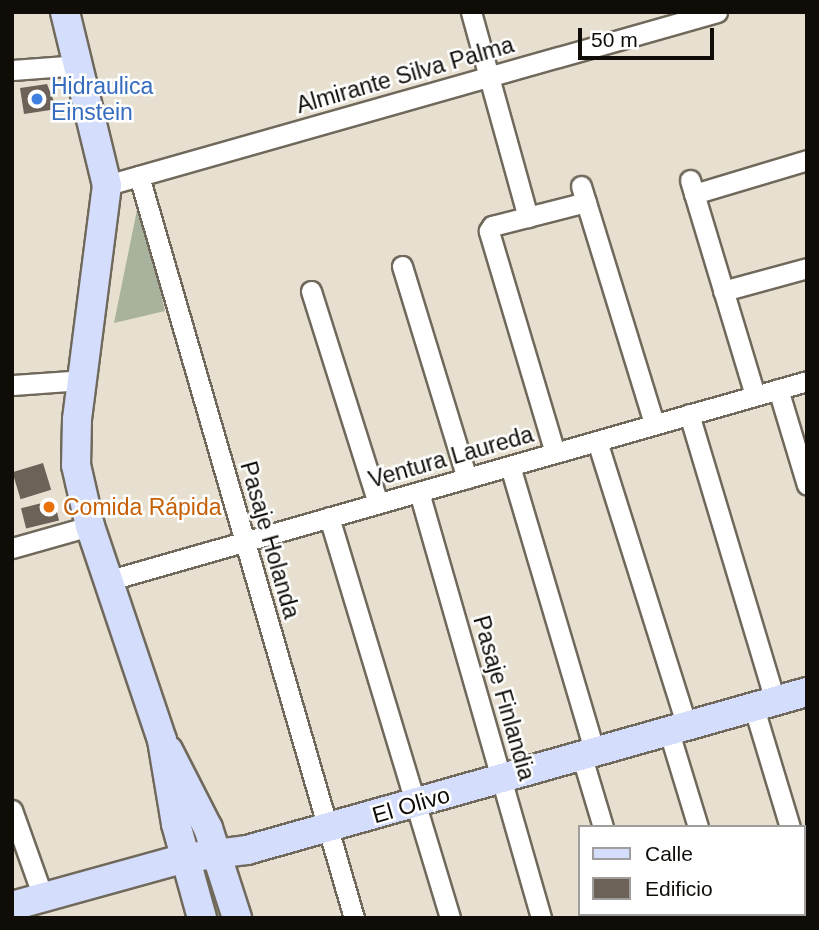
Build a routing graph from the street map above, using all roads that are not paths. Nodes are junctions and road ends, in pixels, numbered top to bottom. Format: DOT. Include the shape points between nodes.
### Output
graph roads {
  1 [pos="65,12"];
  2 [pos="471,12"];
  3 [pos="717,12"];
  4 [pos="80,65"];
  5 [pos="12,70"];
  6 [pos="489,77"];
  7 [pos="807,160"];
  8 [pos="139,176"];
  9 [pos="107,185"];
  10 [pos="528,217"];
  11 [pos="402,266"];
  12 [pos="807,268"];
  13 [pos="312,291"];
  14 [pos="723,291"];
  15 [pos="83,380"];
  16 [pos="807,381"];
  17 [pos="12,385"];
  18 [pos="778,389"];
  19 [pos="755,395"];
  20 [pos="689,414"];
  21 [pos="654,424"];
  22 [pos="597,441"];
  23 [pos="555,453"];
  24 [pos="510,466"];
  25 [pos="467,478"];
  26 [pos="807,485"];
  27 [pos="419,492"];
  28 [pos="378,503"];
  29 [pos="329,517"];
  30 [pos="90,526"];
  31 [pos="245,541"];
  32 [pos="12,548"];
  33 [pos="110,580"];
  34 [pos="807,692"];
  35 [pos="764,705"];
  36 [pos="678,729"];
  37 [pos="162,740"];
  38 [pos="589,755"];
  39 [pos="501,779"];
  40 [pos="415,804"];
  41 [pos="12,810"];
  42 [pos="603,825"];
  43 [pos="698,825"];
  44 [pos="790,825"];
  45 [pos="328,828"];
  46 [pos="219,854"];
  47 [pos="185,858"];
  48 [pos="43,897"];
  49 [pos="12,906"];
  50 [pos="202,918"];
  51 [pos="237,918"];
  52 [pos="354,918"];
  53 [pos="450,918"];
  54 [pos="541,918"];
  1 -- 4 [label="street"];
  2 -- 6 [label="street"];
  3 -- 6 [label="street, Almirante Silva Palma"];
  4 -- 5 [label="street"];
  4 -- 9 [label="street"];
  6 -- 8 [label="street, Almirante Silva Palma"];
  6 -- 10 [label="street"];
  7 -- 14 [label="street" via="692,187"];
  8 -- 9 [label="street, Almirante Silva Palma"];
  8 -- 31 [label="street, Pasaje Holanda"];
  9 -- 15 [label="street"];
  10 -- 21 [label="street" via="584,194"];
  10 -- 23 [label="street" via="488,231"];
  11 -- 25 [label="street"];
  12 -- 14 [label="street"];
  13 -- 28 [label="street"];
  14 -- 19 [label="street"];
  15 -- 17 [label="street"];
  15 -- 30 [label="street" via="75,447"];
  16 -- 18 [label="street, Ventura Laureda"];
  18 -- 19 [label="street, Ventura Laureda"];
  18 -- 26 [label="street"];
  19 -- 20 [label="street, Ventura Laureda"];
  20 -- 21 [label="street, Ventura Laureda"];
  20 -- 35 [label="street"];
  21 -- 22 [label="street, Ventura Laureda"];
  22 -- 23 [label="street, Ventura Laureda"];
  22 -- 36 [label="street"];
  23 -- 24 [label="street, Ventura Laureda"];
  24 -- 25 [label="street, Ventura Laureda"];
  24 -- 38 [label="street"];
  25 -- 27 [label="street, Ventura Laureda"];
  27 -- 28 [label="street, Ventura Laureda"];
  27 -- 39 [label="street, Pasaje Finlandia"];
  28 -- 29 [label="street, Ventura Laureda"];
  29 -- 31 [label="street, Ventura Laureda"];
  29 -- 40 [label="street"];
  30 -- 32 [label="street"];
  30 -- 33 [label="street"];
  31 -- 33 [label="street, Ventura Laureda"];
  31 -- 45 [label="street, Pasaje Holanda"];
  33 -- 37 [label="street"];
  34 -- 35 [label="street, El Olivo"];
  35 -- 36 [label="street, El Olivo"];
  35 -- 44 [label="street"];
  36 -- 38 [label="street, El Olivo"];
  36 -- 43 [label="street"];
  37 -- 46 [label="street" via="185,777"];
  37 -- 47 [label="street"];
  38 -- 39 [label="street, El Olivo"];
  38 -- 42 [label="street"];
  39 -- 40 [label="street, El Olivo"];
  39 -- 54 [label="street, Pasaje Finlandia"];
  40 -- 45 [label="street, El Olivo"];
  40 -- 53 [label="street"];
  41 -- 48 [label="street"];
  45 -- 46 [label="street, El Olivo"];
  45 -- 52 [label="street, Pasaje Holanda"];
  46 -- 47 [label="street, El Olivo"];
  46 -- 51 [label="street"];
  47 -- 48 [label="street, El Olivo"];
  47 -- 50 [label="street"];
  48 -- 49 [label="street, El Olivo"];
}
